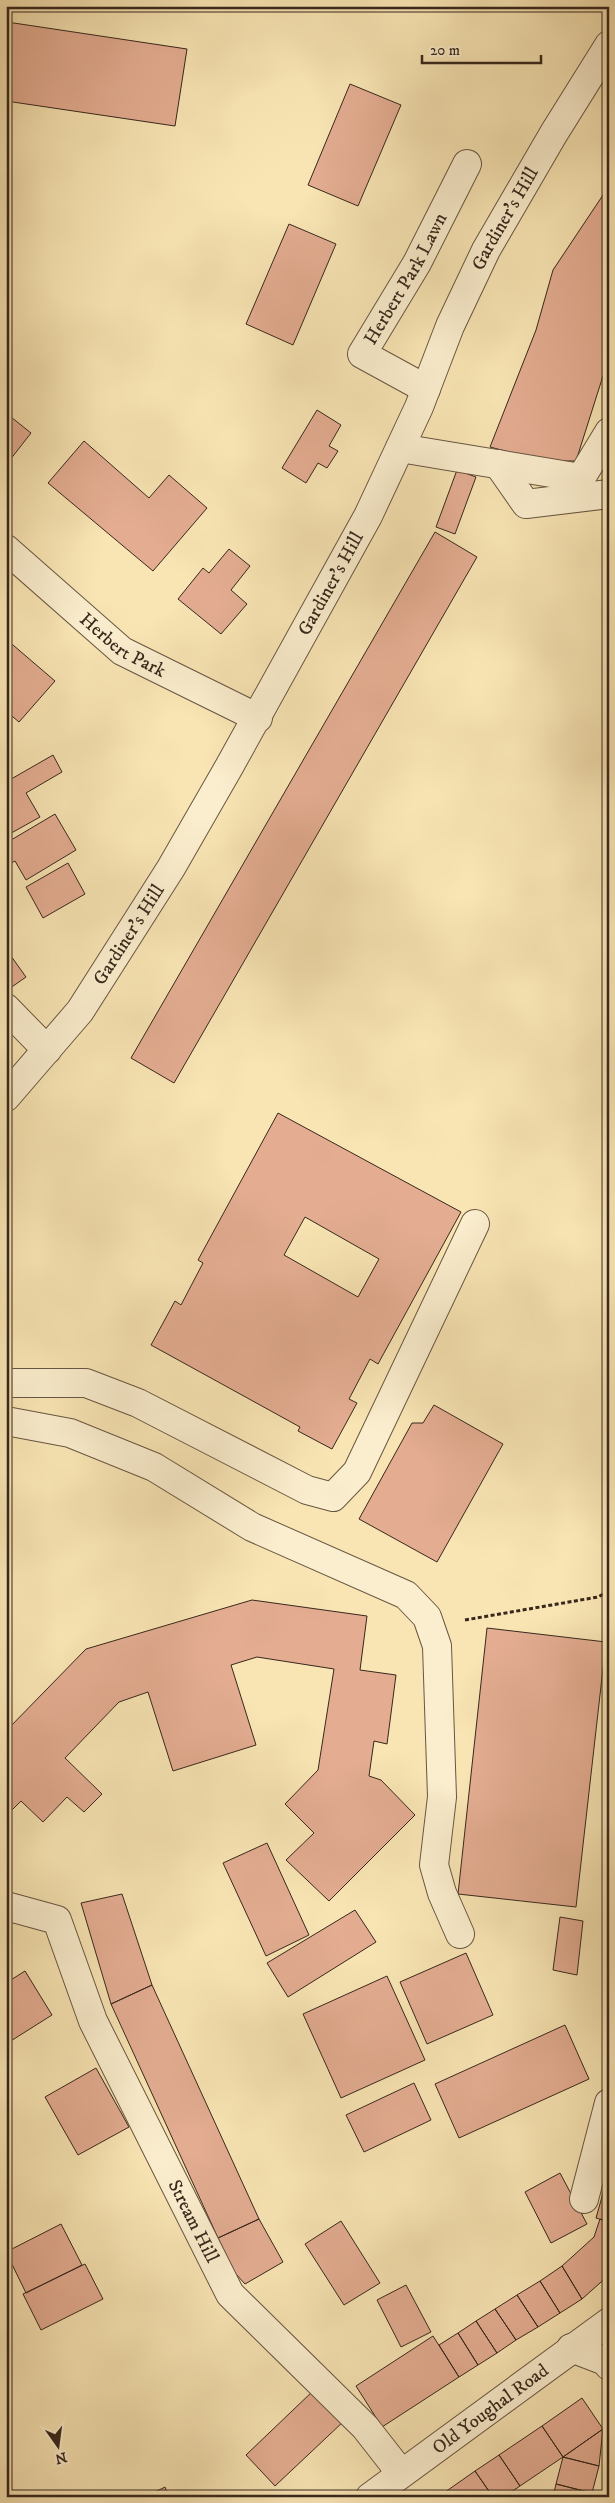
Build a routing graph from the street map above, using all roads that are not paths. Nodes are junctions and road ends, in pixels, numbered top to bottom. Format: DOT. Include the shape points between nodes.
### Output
graph roads {
  1 [pos="609,45"];
  2 [pos="467,164"];
  3 [pos="426,389"];
  4 [pos="609,432"];
  5 [pos="400,448"];
  6 [pos="498,464"];
  7 [pos="609,494"];
  8 [pos="6,549"];
  9 [pos="258,718"];
  10 [pos="6,1008"];
  11 [pos="47,1050"];
  12 [pos="6,1097"];
  13 [pos="475,1224"];
  14 [pos="6,1382"];
  15 [pos="6,1422"];
  16 [pos="6,1906"];
  17 [pos="460,1934"];
  18 [pos="609,2103"];
  19 [pos="584,2199"];
  20 [pos="609,2322"];
  21 [pos="571,2348"];
  22 [pos="609,2366"];
  23 [pos="401,2473"];
  24 [pos="370,2497"];
  1 -- 3 [label="street, Gardiner's Hill" via="486,250 450,326"];
  2 -- 3 [label="street, Herbert Park Lawn" via="417,263 362,354"];
  3 -- 5 [label="street, Gardiner's Hill"];
  4 -- 6 [label="street" via="581,478"];
  5 -- 6 [label="street"];
  5 -- 9 [label="street, Gardiner's Hill" via="368,516"];
  6 -- 7 [label="street" via="526,504"];
  8 -- 9 [label="street, Herbert Park" via="122,651"];
  9 -- 11 [label="street, Gardiner's Hill" via="161,885 80,1012"];
  10 -- 11 [label="street"];
  11 -- 12 [label="street, Gardiner's Hill"];
  13 -- 14 [label="street" via="357,1472 333,1497 307,1490 138,1403 86,1383"];
  15 -- 17 [label="street" via="70,1433 154,1467 252,1527 406,1595 427,1617 437,1646 442,1797 434,1865"];
  16 -- 23 [label="street, Stream Hill" via="57,1920 93,2021 230,2294 365,2427"];
  18 -- 19 [label="street"];
  20 -- 21 [label="street, Old Youghal Road"];
  21 -- 22 [label="street" via="605,2361"];
  21 -- 23 [label="street, Old Youghal Road"];
  23 -- 24 [label="street, Old Youghal Road"];
}
